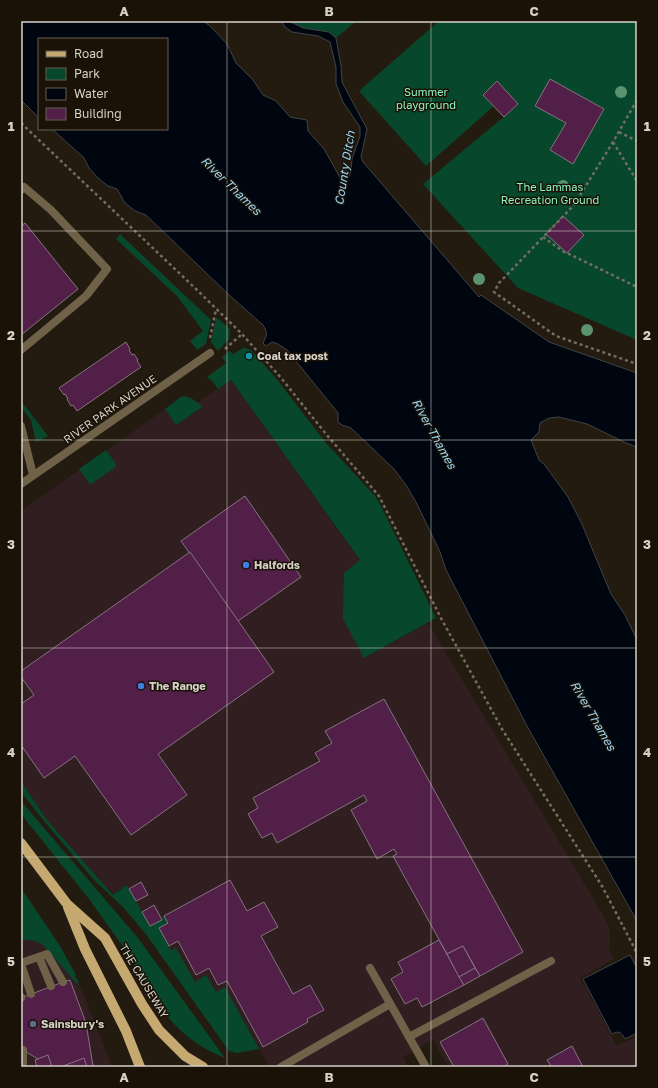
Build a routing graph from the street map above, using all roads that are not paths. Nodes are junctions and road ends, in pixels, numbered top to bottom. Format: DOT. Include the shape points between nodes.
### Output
graph roads {
  1 [pos="21,190"];
  2 [pos="21,350"];
  3 [pos="210,353"];
  4 [pos="21,426"];
  5 [pos="33,475"];
  6 [pos="21,484"];
  7 [pos="21,843"];
  8 [pos="67,904"];
  9 [pos="39,957"];
  10 [pos="551,961"];
  11 [pos="21,963"];
  12 [pos="370,968"];
  13 [pos="63,982"];
  14 [pos="50,986"];
  15 [pos="31,994"];
  16 [pos="390,1004"];
  17 [pos="408,1037"];
  18 [pos="23,1050"];
  19 [pos="32,1055"];
  20 [pos="21,1064"];
  21 [pos="23,1067"];
  22 [pos="140,1067"];
  23 [pos="203,1067"];
  24 [pos="281,1067"];
  25 [pos="426,1067"];
  1 -- 2 [label="street" via="24,187 51,210 107,270 86,296"];
  3 -- 5 [label="street, RIVER PARK AVENUE"];
  4 -- 5 [label="street"];
  5 -- 6 [label="street, RIVER PARK AVENUE"];
  7 -- 8 [label="main road, THE CAUSEWAY"];
  8 -- 22 [label="main road, THE CAUSEWAY"];
  8 -- 23 [label="main road, THE CAUSEWAY" via="105,938 142,1004 160,1030 185,1056"];
  9 -- 11 [label="street"];
  9 -- 13 [label="street" via="47,954"];
  9 -- 14 [label="street"];
  10 -- 17 [label="street"];
  11 -- 15 [label="street"];
  12 -- 16 [label="street"];
  16 -- 17 [label="street"];
  16 -- 24 [label="street"];
  17 -- 25 [label="street"];
  18 -- 21 [label="street"];
  19 -- 21 [label="street" via="27,1058"];
  20 -- 21 [label="street"];
}
